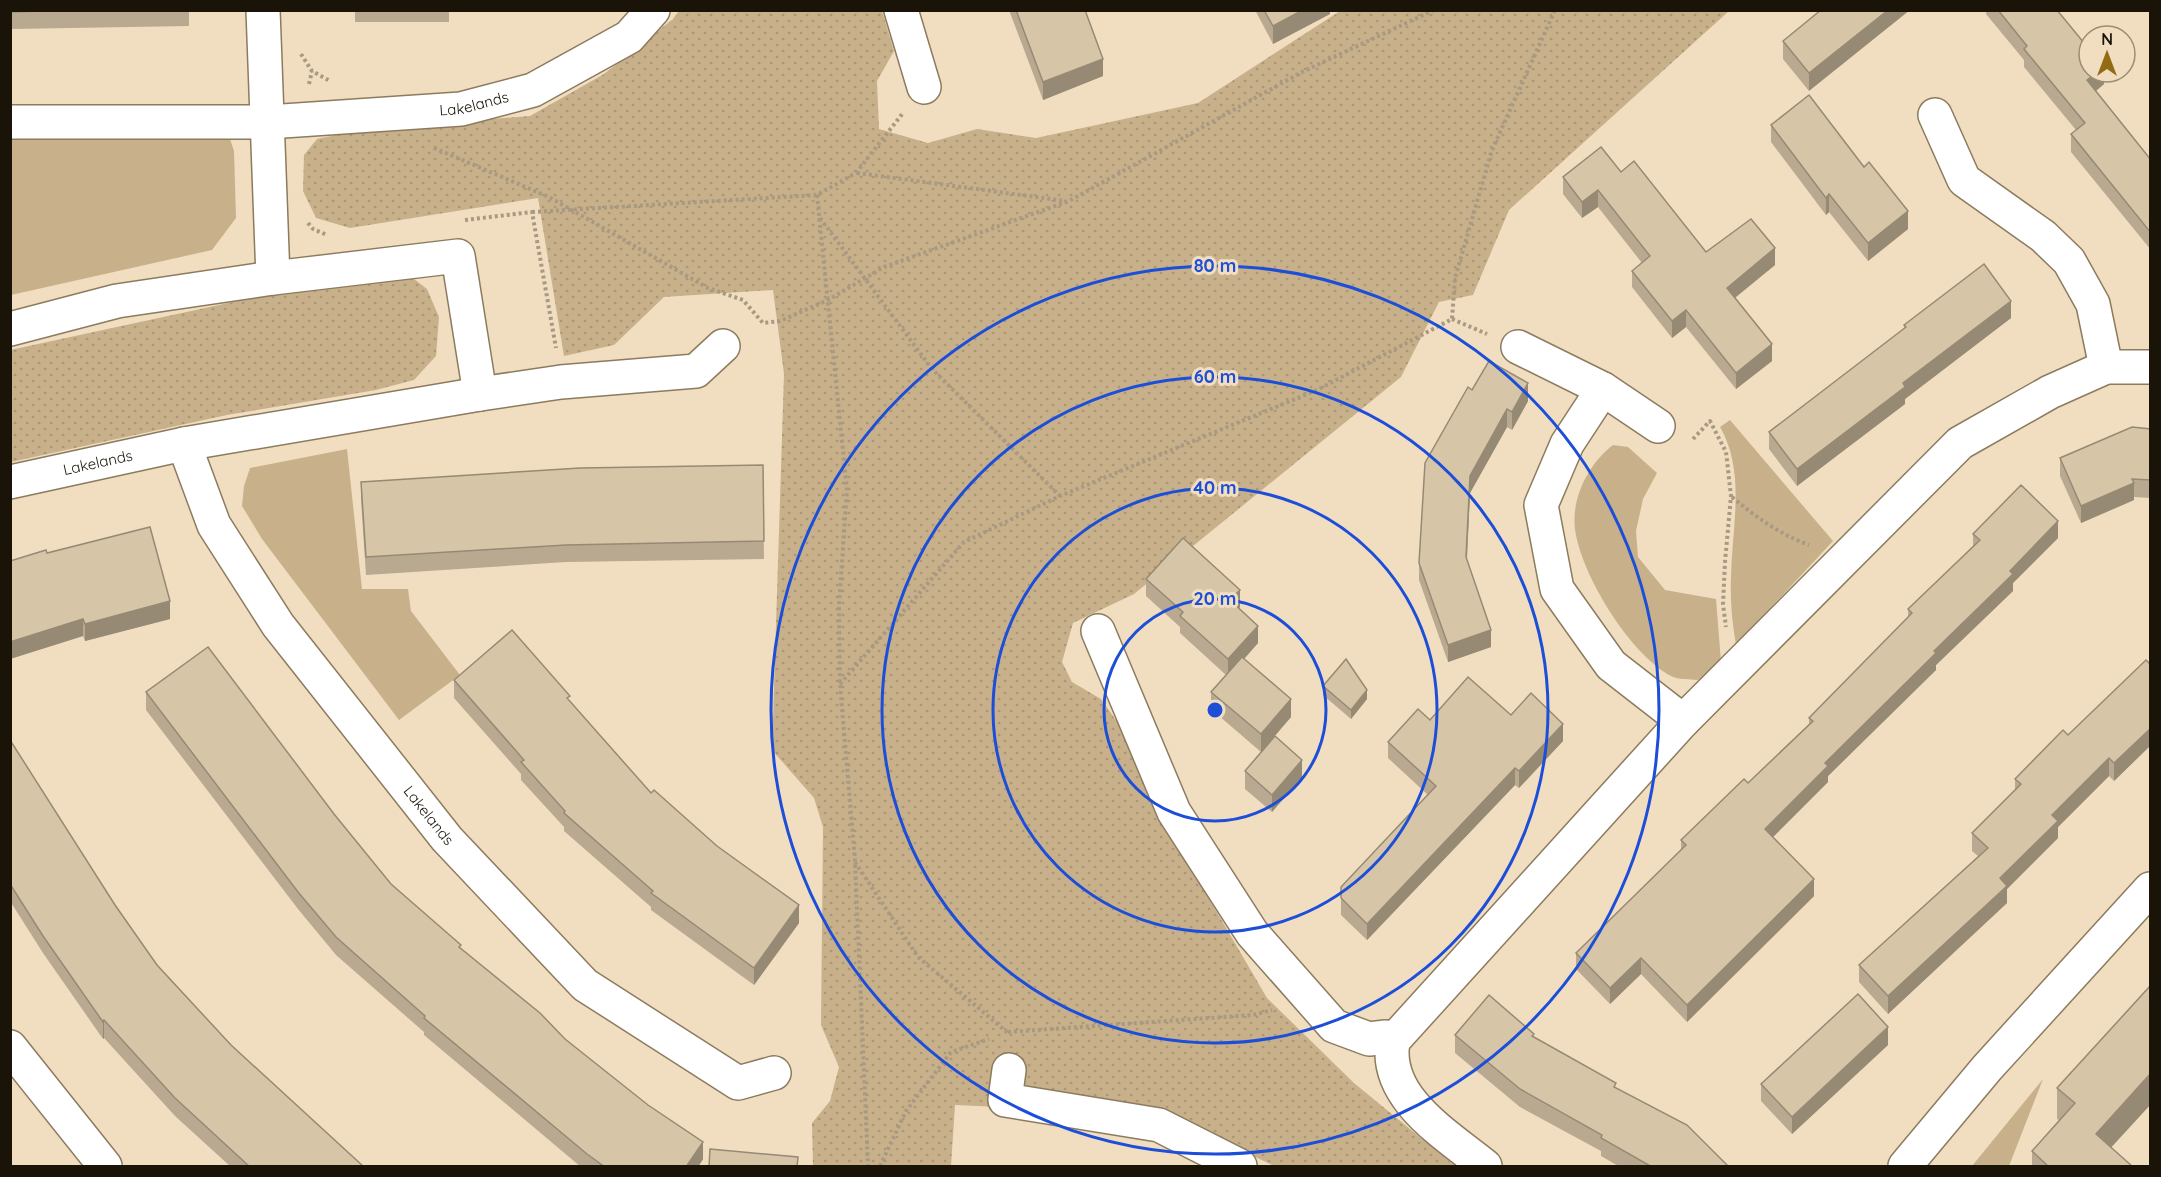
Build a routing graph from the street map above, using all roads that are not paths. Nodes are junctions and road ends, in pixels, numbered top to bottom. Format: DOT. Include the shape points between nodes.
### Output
graph roads {
  1 [pos="263,10"];
  2 [pos="652,10"];
  3 [pos="902,10"];
  4 [pos="924,87"];
  5 [pos="1935,115"];
  6 [pos="10,122"];
  7 [pos="268,122"];
  8 [pos="273,278"];
  9 [pos="10,329"];
  10 [pos="723,346"];
  11 [pos="1518,347"];
  12 [pos="2106,367"];
  13 [pos="2151,367"];
  14 [pos="1603,389"];
  15 [pos="480,394"];
  16 [pos="1658,426"];
  17 [pos="184,444"];
  18 [pos="10,482"];
  19 [pos="1098,631"];
  20 [pos="1683,721"];
  21 [pos="2151,889"];
  22 [pos="1393,1041"];
  23 [pos="10,1047"];
  24 [pos="1009,1070"];
  25 [pos="774,1073"];
  26 [pos="105,1167"];
  27 [pos="1240,1167"];
  28 [pos="1485,1167"];
  29 [pos="1905,1167"];
  1 -- 7 [label="street"];
  2 -- 7 [label="street, Lakelands" via="629,37 533,90 461,109"];
  3 -- 4 [label="street"];
  5 -- 12 [label="street" via="1964,180 2043,236 2069,261 2093,304"];
  6 -- 7 [label="street, Lakelands"];
  7 -- 8 [label="street"];
  8 -- 9 [label="street" via="117,301"];
  8 -- 15 [label="street" via="458,256"];
  10 -- 15 [label="street, Lakelands" via="696,371 561,382"];
  11 -- 14 [label="street"];
  12 -- 13 [label="street"];
  12 -- 20 [label="street" via="2050,392 1960,443"];
  14 -- 16 [label="street"];
  14 -- 20 [label="street" via="1567,444 1541,505 1557,589 1611,665"];
  15 -- 17 [label="street, Lakelands"];
  17 -- 18 [label="street, Lakelands"];
  17 -- 25 [label="street, Lakelands" via="214,525 278,625 447,839 585,985 738,1083"];
  19 -- 22 [label="street" via="1174,812 1252,933 1334,1026 1369,1039 1386,1037"];
  20 -- 22 [label="street"];
  21 -- 29 [label="street" via="1987,1068"];
  22 -- 28 [label="street" via="1390,1057 1394,1076 1420,1113"];
  23 -- 26 [label="street"];
  24 -- 27 [label="street" via="1005,1100 1159,1125"];
}
